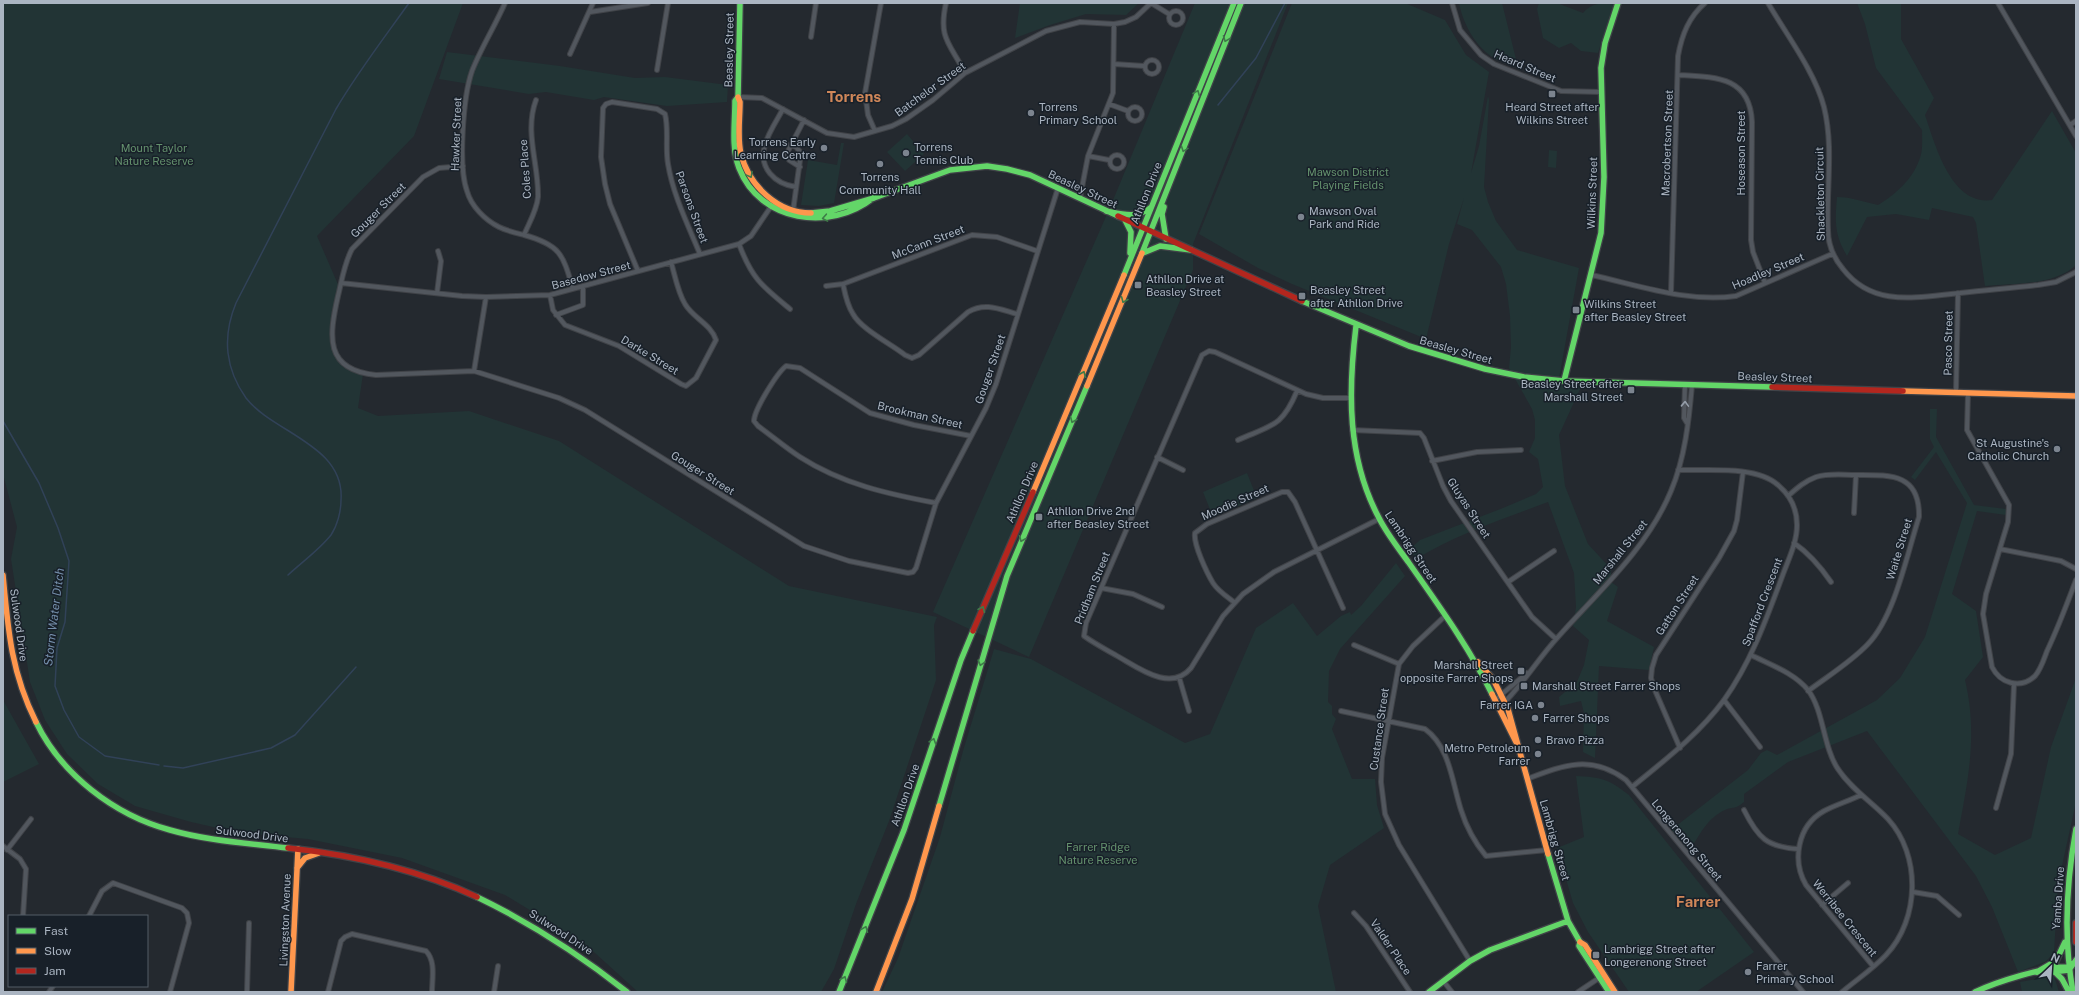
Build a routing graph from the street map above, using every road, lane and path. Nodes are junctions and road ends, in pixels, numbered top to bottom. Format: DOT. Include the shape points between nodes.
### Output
graph roads {
  1 [pos="505,3"];
  2 [pos="593,3"];
  3 [pos="648,3"];
  4 [pos="668,3"];
  5 [pos="740,3"];
  6 [pos="816,3"];
  7 [pos="881,3"];
  8 [pos="946,3"];
  9 [pos="1151,3"];
  10 [pos="1234,3"];
  11 [pos="1241,3"];
  12 [pos="1452,3"];
  13 [pos="1618,3"];
  14 [pos="1706,3"];
  15 [pos="1768,3"];
  16 [pos="1998,3"];
  17 [pos="590,12"];
  18 [pos="1169,14"];
  19 [pos="1114,24"];
  20 [pos="811,37"];
  21 [pos="570,54"];
  22 [pos="1114,64"];
  23 [pos="1144,66"];
  24 [pos="657,70"];
  25 [pos="965,72"];
  26 [pos="1678,75"];
  27 [pos="1601,92"];
  28 [pos="738,97"];
  29 [pos="536,100"];
  30 [pos="1109,104"];
  31 [pos="783,109"];
  32 [pos="1128,111"];
  33 [pos="804,120"];
  34 [pos="2076,121"];
  35 [pos="2070,125"];
  36 [pos="875,131"];
  37 [pos="2076,136"];
  38 [pos="790,145"];
  39 [pos="1088,156"];
  40 [pos="1110,160"];
  41 [pos="463,166"];
  42 [pos="800,167"];
  43 [pos="796,187"];
  44 [pos="1058,188"];
  45 [pos="1166,196"];
  46 [pos="1080,198"];
  47 [pos="772,204"];
  48 [pos="1151,207"];
  49 [pos="1106,211"];
  50 [pos="792,213"];
  51 [pos="1124,220"];
  52 [pos="1143,228"];
  53 [pos="1151,232"];
  54 [pos="524,235"];
  55 [pos="1166,239"];
  56 [pos="739,244"];
  57 [pos="1191,250"];
  58 [pos="438,251"];
  59 [pos="1037,251"];
  60 [pos="700,254"];
  61 [pos="1143,254"];
  62 [pos="1832,254"];
  63 [pos="1130,260"];
  64 [pos="671,262"];
  65 [pos="638,271"];
  66 [pos="2076,272"];
  67 [pos="1591,275"];
  68 [pos="341,283"];
  69 [pos="1765,283"];
  70 [pos="843,284"];
  71 [pos="583,286"];
  72 [pos="826,286"];
  73 [pos="573,289"];
  74 [pos="437,293"];
  75 [pos="1671,293"];
  76 [pos="1958,293"];
  77 [pos="550,295"];
  78 [pos="486,297"];
  79 [pos="790,309"];
  80 [pos="1017,314"];
  81 [pos="556,315"];
  82 [pos="1358,327"];
  83 [pos="474,371"];
  84 [pos="1564,381"];
  85 [pos="1685,384"];
  86 [pos="1692,385"];
  87 [pos="1298,391"];
  88 [pos="1956,392"];
  89 [pos="1968,393"];
  90 [pos="2076,396"];
  91 [pos="1350,398"];
  92 [pos="1687,422"];
  93 [pos="1352,430"];
  94 [pos="971,436"];
  95 [pos="1238,440"];
  96 [pos="1522,450"];
  97 [pos="1157,457"];
  98 [pos="1432,461"];
  99 [pos="1183,470"];
  100 [pos="1678,470"];
  101 [pos="1743,472"];
  102 [pos="1856,475"];
  103 [pos="1788,496"];
  104 [pos="936,503"];
  105 [pos="1854,513"];
  106 [pos="1379,520"];
  107 [pos="1794,543"];
  108 [pos="2000,549"];
  109 [pos="1318,550"];
  110 [pos="1554,551"];
  111 [pos="2076,569"];
  112 [pos="3,575"];
  113 [pos="2076,580"];
  114 [pos="1508,582"];
  115 [pos="1831,582"];
  116 [pos="1101,588"];
  117 [pos="1234,602"];
  118 [pos="1162,607"];
  119 [pos="1343,608"];
  120 [pos="1445,616"];
  121 [pos="1556,639"];
  122 [pos="1354,645"];
  123 [pos="1751,655"];
  124 [pos="1476,661"];
  125 [pos="1399,664"];
  126 [pos="1529,671"];
  127 [pos="1178,677"];
  128 [pos="2014,684"];
  129 [pos="1808,691"];
  130 [pos="1501,694"];
  131 [pos="1496,699"];
  132 [pos="1724,700"];
  133 [pos="1505,702"];
  134 [pos="1500,707"];
  135 [pos="1341,710"];
  136 [pos="1189,711"];
  137 [pos="1388,722"];
  138 [pos="1516,742"];
  139 [pos="1760,747"];
  140 [pos="1680,748"];
  141 [pos="1527,779"];
  142 [pos="1632,787"];
  143 [pos="1861,795"];
  144 [pos="1996,808"];
  145 [pos="1744,810"];
  146 [pos="31,819"];
  147 [pos="2076,829"];
  148 [pos="3,846"];
  149 [pos="298,849"];
  150 [pos="1798,849"];
  151 [pos="7,850"];
  152 [pos="1548,850"];
  153 [pos="321,852"];
  154 [pos="297,868"];
  155 [pos="1848,883"];
  156 [pos="1913,892"];
  157 [pos="1822,905"];
  158 [pos="1354,913"];
  159 [pos="23,915"];
  160 [pos="90,915"];
  161 [pos="1959,915"];
  162 [pos="1568,921"];
  163 [pos="249,923"];
  164 [pos="2076,923"];
  165 [pos="2066,938"];
  166 [pos="2076,942"];
  167 [pos="2076,960"];
  168 [pos="1470,961"];
  169 [pos="498,966"];
  170 [pos="1873,966"];
  171 [pos="2069,968"];
  172 [pos="2037,972"];
  173 [pos="2055,972"];
  174 [pos="2076,972"];
  175 [pos="1602,976"];
  176 [pos="1444,982"];
  177 [pos="170,992"];
  178 [pos="247,992"];
  179 [pos="291,992"];
  180 [pos="328,992"];
  181 [pos="432,992"];
  182 [pos="494,992"];
  183 [pos="627,992"];
  184 [pos="839,992"];
  185 [pos="876,992"];
  186 [pos="1410,992"];
  187 [pos="1429,992"];
  188 [pos="1452,992"];
  189 [pos="1578,992"];
  190 [pos="1609,992"];
  191 [pos="1615,992"];
  192 [pos="1803,992"];
  193 [pos="1842,992"];
  194 [pos="1975,992"];
  195 [pos="2069,992"];
  196 [pos="2073,992"];
  1 -- 41 [label="street, Hawker Street" via="479,56 468,88"];
  2 -- 17 [label="street"];
  3 -- 17 [label="street"];
  4 -- 24 [label="street"];
  5 -- 28 [label="main road, Beasley Street"];
  6 -- 20 [label="street"];
  7 -- 36 [label="street" via="865,93 868,115"];
  8 -- 25 [label="street" via="942,25 944,35"];
  9 -- 18 [label="street"];
  9 -- 19 [label="street, Batchelor Street" via="1136,17"];
  48 -- 10 [label="main road, Athllon Drive, one-way"];
  11 -- 45 [label="main road, Athllon Drive, one-way"];
  12 -- 27 [label="street, Heard Street" via="1460,30 1481,55 1494,64 1561,91"];
  13 -- 27 [label="main road, Wilkins Street" via="1605,43"];
  14 -- 26 [label="street, Macrobertson Street" via="1697,10 1681,38"];
  15 -- 62 [label="street, Shackleton Circuit" via="1805,65 1824,106 1830,155 1828,229"];
  16 -- 35 [label="street"];
  17 -- 21 [label="street"];
  19 -- 22 [label="street"];
  19 -- 25 [label="street, Batchelor Street" via="1080,22 1056,27"];
  22 -- 23 [label="street"];
  22 -- 30 [label="street" via="1113,93"];
  25 -- 36 [label="street, Batchelor Street" via="906,119"];
  26 -- 69 [label="street, Hoseason Street" via="1717,77 1729,81 1747,97 1752,122 1751,240"];
  26 -- 75 [label="street, Macrobertson Street"];
  27 -- 67 [label="main road, Wilkins Street" via="1603,209 1601,233"];
  28 -- 31 [label="street, Batchelor Street" via="762,98"];
  28 -- 47 [label="main road, Beasley Street" via="735,101 734,144 737,163 742,176 754,192"];
  29 -- 54 [label="street, Coles Place" via="532,119 538,196 537,205"];
  30 -- 32 [label="street"];
  30 -- 39 [label="street"];
  31 -- 33 [label="street, Batchelor Street"];
  31 -- 43 [label="street" via="765,143 764,159 767,169 774,178 782,184"];
  33 -- 36 [label="street, Batchelor Street" via="827,132 847,137"];
  33 -- 38 [label="street"];
  34 -- 35 [label="street"];
  35 -- 37 [label="street"];
  38 -- 42 [label="street" via="801,153"];
  38 -- 42 [label="street" via="787,151 788,159"];
  39 -- 40 [label="street"];
  39 -- 46 [label="street"];
  41 -- 54 [label="street, Hawker Street" via="467,192 480,212 488,221"];
  41 -- 68 [label="street, Gouger Street" via="438,168 423,177 352,249 346,260"];
  42 -- 43 [label="street"];
  43 -- 50 [label="street"];
  44 -- 46 [label="main road, Beasley Street"];
  44 -- 50 [label="main road, Beasley Street" via="1008,167 973,165 953,168 828,218 807,219"];
  44 -- 59 [label="street, Gouger Street"];
  45 -- 53 [label="main road, Athllon Drive"];
  45 -- 55 [label="main road" via="1162,214"];
  46 -- 49 [label="main road, Beasley Street"];
  47 -- 50 [label="main road, Beasley Street"];
  47 -- 56 [label="street, Basedow Street" via="751,236"];
  48 -- 49 [label="main road" via="1147,211 1132,215"];
  48 -- 52 [label="main road, Athllon Drive"];
  49 -- 51 [label="main road, Beasley Street"];
  51 -- 52 [label="main road, Beasley Street"];
  51 -- 63 [label="main road" via="1130,226 1132,236"];
  52 -- 53 [label="main road, Beasley Street"];
  52 -- 63 [label="main road, Athllon Drive"];
  53 -- 55 [label="main road, Beasley Street"];
  53 -- 61 [label="main road, Athllon Drive"];
  54 -- 73 [label="street, Hawker Street" via="538,239 559,251"];
  55 -- 57 [label="main road, Beasley Street"];
  56 -- 60 [label="street, Basedow Street"];
  56 -- 79 [label="street" via="754,276"];
  57 -- 61 [label="main road" via="1155,246"];
  57 -- 82 [label="main road, Beasley Street"];
  58 -- 74 [label="street" via="440,261"];
  59 -- 70 [label="street, McCann Street" via="997,237 972,235"];
  59 -- 80 [label="street, Gouger Street"];
  60 -- 64 [label="street, Basedow Street"];
  60 -- 65 [label="street, Parsons Street" via="673,187 666,144 665,114 657,109 612,102 603,108 601,157 610,204"];
  61 -- 185 [label="main road, Athllon Drive, one-way" via="1007,576 910,906"];
  62 -- 69 [label="street, Hoadley Street"];
  62 -- 76 [label="street, Shackleton Circuit" via="1850,279 1877,293 1907,298"];
  184 -- 63 [label="main road, Athllon Drive, one-way" via="904,830 961,660"];
  64 -- 65 [label="street, Basedow Street"];
  64 -- 81 [label="street, Darke Street" via="685,304 694,316 711,330 716,340 691,384 681,384 619,346 565,325"];
  65 -- 71 [label="street, Basedow Street"];
  66 -- 76 [label="street, Shackleton Circuit" via="2056,282"];
  67 -- 75 [label="street, Hoadley Street"];
  67 -- 84 [label="main road, Wilkins Street"];
  68 -- 74 [label="street, Basedow Street"];
  68 -- 83 [label="street, Gouger Street" via="331,325 331,337 333,348 349,369 376,376"];
  69 -- 75 [label="street, Hoadley Street" via="1736,296 1720,298 1688,297"];
  70 -- 72 [label="street, McCann Street"];
  70 -- 80 [label="street" via="853,315 912,358 919,356 977,307 986,306"];
  71 -- 73 [label="street, Basedow Street"];
  71 -- 81 [label="street" via="583,305"];
  73 -- 77 [label="street, Basedow Street"];
  74 -- 78 [label="street, Basedow Street"];
  76 -- 88 [label="street, Pasco Street"];
  77 -- 78 [label="street, Basedow Street"];
  77 -- 81 [label="street"];
  78 -- 83 [label="street"];
  80 -- 94 [label="street, Gouger Street" via="996,384"];
  82 -- 84 [label="main road, Beasley Street" via="1459,364 1524,378"];
  82 -- 91 [label="main road, Lambrigg Street" via="1352,359"];
  83 -- 104 [label="street, Gouger Street" via="559,398 585,410 786,536 826,555 900,572 913,572 924,546"];
  84 -- 85 [label="main road, Beasley Street"];
  85 -- 86 [label="main road, Beasley Street"];
  92 -- 85 [label="street, Marshall Street, one-way" via="1684,418"];
  86 -- 88 [label="main road, Beasley Street"];
  86 -- 92 [label="street, Marshall Street" via="1690,418"];
  87 -- 91 [label="street, Pridham Street" via="1322,398"];
  87 -- 95 [label="street" via="1281,420"];
  87 -- 97 [label="street, Pridham Street" via="1215,352 1206,352 1198,362"];
  88 -- 89 [label="main road, Beasley Street"];
  89 -- 90 [label="main road, Beasley Street"];
  89 -- 108 [label="street" via="1967,430 2009,505 2008,522"];
  91 -- 93 [label="main road, Lambrigg Street"];
  92 -- 100 [label="street, Marshall Street"];
  93 -- 98 [label="street, Gluyas Street" via="1420,432"];
  93 -- 106 [label="main road, Lambrigg Street" via="1360,471"];
  94 -- 104 [label="street, Gouger Street"];
  94 -- 104 [label="street, Brookman Street" via="870,413 800,368 790,365 776,376 756,413 754,421 758,426 799,457 831,474 875,491"];
  96 -- 98 [label="street" via="1477,452"];
  97 -- 99 [label="street"];
  97 -- 116 [label="street, Pridham Street"];
  98 -- 114 [label="street, Gluyas Street" via="1451,501"];
  100 -- 101 [label="street, Spafford Crescent"];
  100 -- 121 [label="street, Marshall Street" via="1671,491 1651,529"];
  101 -- 103 [label="street, Spafford Crescent" via="1755,473 1770,479"];
  101 -- 140 [label="street, Gatton Street" via="1734,531 1662,645 1652,668 1654,688"];
  102 -- 103 [label="street, Waite Street" via="1817,477 1801,485"];
  102 -- 105 [label="street"];
  102 -- 129 [label="street, Waite Street" via="1889,475 1906,482 1917,496 1919,517 1890,606 1877,633 1860,651"];
  103 -- 107 [label="street, Spafford Crescent" via="1797,524"];
  106 -- 109 [label="street"];
  106 -- 120 [label="main road, Lambrigg Street"];
  107 -- 115 [label="street" via="1809,553"];
  107 -- 123 [label="street, Spafford Crescent" via="1765,625"];
  108 -- 111 [label="street" via="2061,561"];
  108 -- 128 [label="street" via="1986,594 1983,614 1992,667 2001,679"];
  109 -- 117 [label="street" via="1262,579"];
  109 -- 117 [label="street, Moodie Street" via="1288,492 1276,493 1199,528 1194,538 1212,582 1220,592"];
  109 -- 119 [label="street, Moodie Street"];
  110 -- 114 [label="street"];
  112 -- 149 [label="main road, Sulwood Drive" via="12,655 24,698 43,737 76,778 108,803 148,824 202,838"];
  113 -- 128 [label="street" via="2038,672 2028,681"];
  114 -- 121 [label="street, Gluyas Street" via="1532,617"];
  116 -- 118 [label="street" via="1133,594"];
  116 -- 127 [label="street, Pridham Street" via="1086,623 1084,636 1153,676 1169,679"];
  117 -- 127 [label="street" via="1191,668 1186,674"];
  120 -- 124 [label="main road, Lambrigg Street"];
  120 -- 125 [label="street, Custance Street" via="1413,646"];
  121 -- 126 [label="street, Marshall Street"];
  122 -- 125 [label="street"];
  123 -- 129 [label="street" via="1781,670"];
  123 -- 132 [label="street, Spafford Crescent"];
  124 -- 130 [label="main road, Lambrigg Street" via="1486,669"];
  124 -- 131 [label="main road, Lambrigg Street"];
  125 -- 137 [label="street, Custance Street"];
  126 -- 130 [label="street, Marshall Street"];
  126 -- 133 [label="street, Marshall Street"];
  127 -- 136 [label="street"];
  128 -- 144 [label="street" via="2011,754"];
  129 -- 143 [label="street" via="1838,769"];
  130 -- 131 [label="street, Marshall Street"];
  130 -- 133 [label="main road, Lambrigg Street"];
  131 -- 134 [label="main road, Lambrigg Street"];
  132 -- 139 [label="street"];
  132 -- 140 [label="street, Spafford Crescent"];
  133 -- 134 [label="street, Marshall Street"];
  133 -- 138 [label="main road, Lambrigg Street" via="1513,723"];
  134 -- 138 [label="main road, Lambrigg Street"];
  135 -- 137 [label="street"];
  137 -- 152 [label="street" via="1425,729 1437,739 1447,761 1462,812 1486,856"];
  137 -- 168 [label="street, Custance Street" via="1381,782 1382,799 1389,823 1403,851"];
  138 -- 141 [label="main road, Lambrigg Street"];
  140 -- 142 [label="street, Spafford Crescent"];
  141 -- 142 [label="street, Longerenong Street" via="1564,766 1590,764 1619,775"];
  141 -- 152 [label="main road, Lambrigg Street"];
  142 -- 192 [label="street, Longerenong Street"];
  143 -- 150 [label="street, Werribee Crescent" via="1815,818 1804,833"];
  143 -- 156 [label="street" via="1888,819 1902,840 1910,865"];
  145 -- 150 [label="street" via="1757,832 1767,842 1782,848"];
  146 -- 151 [label="street"];
  147 -- 165 [label="main road, Yamba Drive" via="2066,908"];
  148 -- 151 [label="street"];
  149 -- 153 [label="main road, Sulwood Drive"];
  149 -- 154 [label="main road, Livingston Avenue"];
  150 -- 157 [label="street, Werribee Crescent" via="1803,879"];
  151 -- 159 [label="street" via="20,859 26,869"];
  152 -- 162 [label="main road, Lambrigg Street"];
  153 -- 154 [label="main road" via="308,856"];
  153 -- 183 [label="main road, Sulwood Drive" via="406,870 496,904 566,945"];
  154 -- 179 [label="main road, Livingston Avenue"];
  155 -- 157 [label="street"];
  156 -- 161 [label="street" via="1937,896"];
  156 -- 170 [label="street" via="1901,932 1886,955"];
  157 -- 170 [label="street, Werribee Crescent"];
  158 -- 186 [label="street, Valder Place" via="1366,926"];
  160 -- 177 [label="street" via="102,891 114,883 186,911 188,923"];
  162 -- 168 [label="main road" via="1494,948"];
  162 -- 175 [label="main road, Lambrigg Street" via="1580,946"];
  163 -- 178 [label="street"];
  164 -- 166 [label="main road"];
  165 -- 171 [label="main road, Yamba Drive"];
  165 -- 172 [label="main road" via="2056,961"];
  167 -- 171 [label="main road"];
  168 -- 176 [label="main road"];
  169 -- 182 [label="street"];
  170 -- 193 [label="street"];
  171 -- 172 [label="main road" via="2051,968"];
  171 -- 173 [label="main road"];
  171 -- 174 [label="main road"];
  171 -- 196 [label="main road, Yamba Drive"];
  172 -- 173 [label="main road"];
  172 -- 194 [label="main road" via="1999,981"];
  173 -- 195 [label="main road" via="2062,978"];
  175 -- 189 [label="street"];
  175 -- 190 [label="main road, Lambrigg Street"];
  175 -- 191 [label="main road, Lambrigg Street"];
  176 -- 187 [label="main road"];
  176 -- 188 [label="street"];
  180 -- 181 [label="street" via="341,941 352,934 426,951 432,963"];
}
